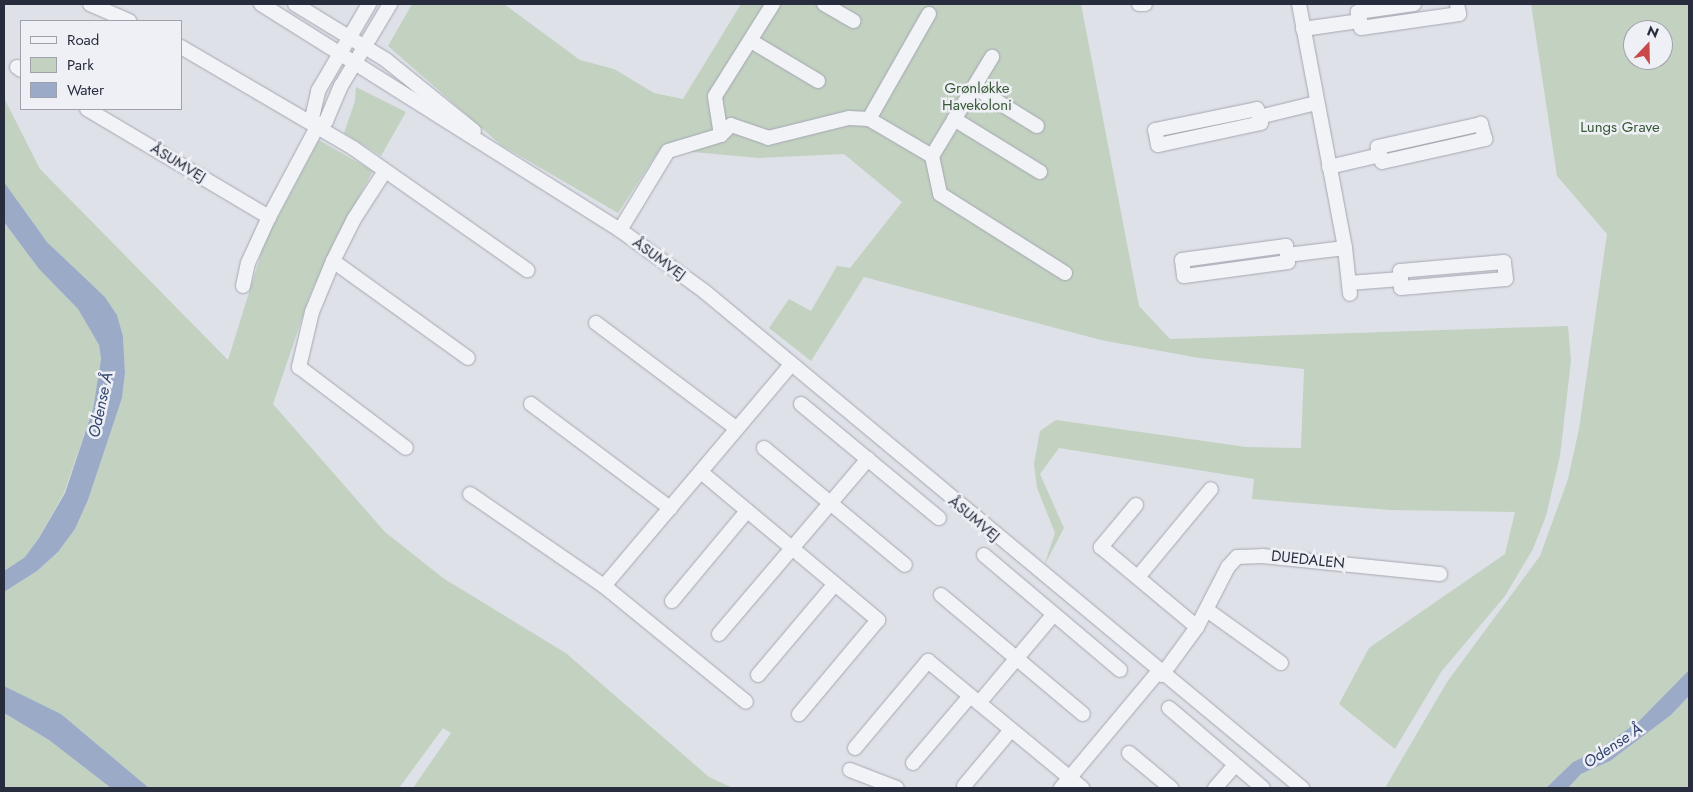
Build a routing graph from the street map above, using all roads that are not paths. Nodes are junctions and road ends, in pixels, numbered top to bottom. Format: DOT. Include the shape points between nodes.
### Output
graph roads {
  1 [pos="90,4"];
  2 [pos="261,4"];
  3 [pos="295,4"];
  4 [pos="369,4"];
  5 [pos="390,4"];
  6 [pos="773,4"];
  7 [pos="824,4"];
  8 [pos="1138,4"];
  9 [pos="1145,4"];
  10 [pos="1299,4"];
  11 [pos="1414,4"];
  12 [pos="1457,4"];
  13 [pos="928,14"];
  14 [pos="127,20"];
  15 [pos="853,21"];
  16 [pos="1360,21"];
  17 [pos="1303,29"];
  18 [pos="348,36"];
  19 [pos="751,41"];
  20 [pos="364,46"];
  21 [pos="182,48"];
  22 [pos="339,51"];
  23 [pos="992,57"];
  24 [pos="355,62"];
  25 [pos="818,81"];
  26 [pos="974,87"];
  27 [pos="1316,103"];
  28 [pos="89,110"];
  29 [pos="1259,117"];
  30 [pos="869,119"];
  31 [pos="954,119"];
  32 [pos="1037,126"];
  33 [pos="317,127"];
  34 [pos="721,136"];
  35 [pos="1380,155"];
  36 [pos="932,156"];
  37 [pos="517,166"];
  38 [pos="1330,167"];
  39 [pos="385,170"];
  40 [pos="1040,172"];
  41 [pos="268,217"];
  42 [pos="620,230"];
  43 [pos="1345,248"];
  44 [pos="1287,255"];
  45 [pos="333,261"];
  46 [pos="527,270"];
  47 [pos="1065,273"];
  48 [pos="1400,279"];
  49 [pos="243,286"];
  50 [pos="596,323"];
  51 [pos="468,358"];
  52 [pos="790,366"];
  53 [pos="531,404"];
  54 [pos="801,404"];
  55 [pos="737,429"];
  56 [pos="406,448"];
  57 [pos="764,448"];
  58 [pos="868,458"];
  59 [pos="701,472"];
  60 [pos="1211,489"];
  61 [pos="470,494"];
  62 [pos="830,503"];
  63 [pos="1136,505"];
  64 [pos="670,508"];
  65 [pos="747,511"];
  66 [pos="939,518"];
  67 [pos="792,548"];
  68 [pos="984,555"];
  69 [pos="905,565"];
  70 [pos="1440,574"];
  71 [pos="1138,577"];
  72 [pos="834,584"];
  73 [pos="604,586"];
  74 [pos="941,595"];
  75 [pos="672,600"];
  76 [pos="1207,610"];
  77 [pos="1054,614"];
  78 [pos="1197,627"];
  79 [pos="719,634"];
  80 [pos="1016,658"];
  81 [pos="1281,663"];
  82 [pos="1120,670"];
  83 [pos="1160,673"];
  84 [pos="758,674"];
  85 [pos="975,699"];
  86 [pos="746,702"];
  87 [pos="1168,708"];
  88 [pos="798,714"];
  89 [pos="1083,714"];
  90 [pos="1012,730"];
  91 [pos="855,748"];
  92 [pos="1129,753"];
  93 [pos="914,763"];
  94 [pos="1235,765"];
  95 [pos="850,770"];
  96 [pos="1065,783"];
  97 [pos="964,786"];
  98 [pos="897,788"];
  99 [pos="1082,788"];
  100 [pos="1171,788"];
  101 [pos="1215,788"];
  102 [pos="1263,788"];
  103 [pos="1302,788"];
  1 -- 14 [label="street"];
  2 -- 22 [label="street, ÅSUMVEJ"];
  3 -- 18 [label="street, ÅSUMVEJ"];
  4 -- 18 [label="street"];
  5 -- 20 [label="street"];
  6 -- 19 [label="street"];
  7 -- 15 [label="street"];
  8 -- 9 [label="street"];
  10 -- 17 [label="street"];
  11 -- 16 [label="street" via="1358,12"];
  12 -- 16 [label="street" via="1458,14 1361,28"];
  13 -- 30 [label="street"];
  16 -- 17 [label="street"];
  17 -- 27 [label="street"];
  18 -- 20 [label="street, ÅSUMVEJ"];
  18 -- 22 [label="street"];
  19 -- 25 [label="street"];
  19 -- 34 [label="street" via="715,96"];
  20 -- 24 [label="street"];
  20 -- 37 [label="street, ÅSUMVEJ" via="438,100"];
  21 -- 33 [label="street"];
  22 -- 24 [label="street, ÅSUMVEJ"];
  22 -- 33 [label="street" via="316,99 312,118"];
  23 -- 26 [label="street"];
  24 -- 33 [label="street" via="326,121"];
  24 -- 37 [label="street, ÅSUMVEJ"];
  26 -- 31 [label="street"];
  26 -- 32 [label="street"];
  27 -- 29 [label="street"];
  27 -- 38 [label="street"];
  28 -- 41 [label="street, ÅSUMVEJ"];
  29 -- 29 [label="street" via="1258,108 1155,130 1158,145 1261,123"];
  30 -- 34 [label="street" via="849,118 768,138 749,128 731,125"];
  30 -- 36 [label="street"];
  31 -- 36 [label="street"];
  31 -- 40 [label="street"];
  33 -- 39 [label="street"];
  33 -- 41 [label="street"];
  34 -- 42 [label="street" via="668,151"];
  35 -- 35 [label="street" via="1382,162 1485,139 1481,124 1378,147"];
  35 -- 38 [label="street"];
  36 -- 47 [label="street" via="940,194"];
  37 -- 42 [label="street, ÅSUMVEJ"];
  38 -- 43 [label="street"];
  39 -- 45 [label="street" via="354,219"];
  39 -- 46 [label="street"];
  41 -- 49 [label="street" via="248,263"];
  42 -- 52 [label="street, ÅSUMVEJ" via="704,292"];
  43 -- 44 [label="street"];
  43 -- 48 [label="street" via="1350,289"];
  44 -- 44 [label="street" via="1286,246 1182,260 1184,276 1288,262"];
  45 -- 51 [label="street"];
  45 -- 56 [label="street" via="312,312 299,366"];
  48 -- 48 [label="street" via="1401,288 1506,279 1504,262 1400,271"];
  50 -- 55 [label="street"];
  52 -- 55 [label="street"];
  52 -- 83 [label="street, ÅSUMVEJ"];
  53 -- 64 [label="street"];
  54 -- 58 [label="street, ÅSUMVEJ"];
  55 -- 59 [label="street"];
  57 -- 62 [label="street"];
  58 -- 62 [label="street"];
  58 -- 66 [label="street, ÅSUMVEJ"];
  59 -- 64 [label="street"];
  59 -- 65 [label="street"];
  60 -- 71 [label="street"];
  61 -- 73 [label="street"];
  62 -- 67 [label="street"];
  62 -- 69 [label="street"];
  63 -- 71 [label="street" via="1101,547"];
  64 -- 73 [label="street"];
  65 -- 67 [label="street"];
  65 -- 75 [label="street"];
  67 -- 72 [label="street"];
  67 -- 79 [label="street"];
  68 -- 77 [label="street, ÅSUMVEJ"];
  70 -- 76 [label="street, DUEDALEN" via="1243,555 1228,567"];
  71 -- 78 [label="street"];
  72 -- 84 [label="street"];
  72 -- 88 [label="street" via="878,620"];
  73 -- 86 [label="street"];
  74 -- 80 [label="street"];
  76 -- 78 [label="street, DUEDALEN"];
  76 -- 81 [label="street"];
  77 -- 80 [label="street"];
  77 -- 82 [label="street, ÅSUMVEJ"];
  78 -- 83 [label="street, DUEDALEN"];
  80 -- 85 [label="street"];
  80 -- 89 [label="street"];
  83 -- 96 [label="street"];
  83 -- 103 [label="street, ÅSUMVEJ"];
  85 -- 90 [label="street"];
  85 -- 91 [label="street" via="928,661"];
  85 -- 93 [label="street"];
  87 -- 94 [label="street"];
  90 -- 96 [label="street"];
  90 -- 97 [label="street"];
  92 -- 100 [label="street"];
  94 -- 101 [label="street"];
  94 -- 102 [label="street"];
  95 -- 98 [label="street"];
  96 -- 99 [label="street"];
}
